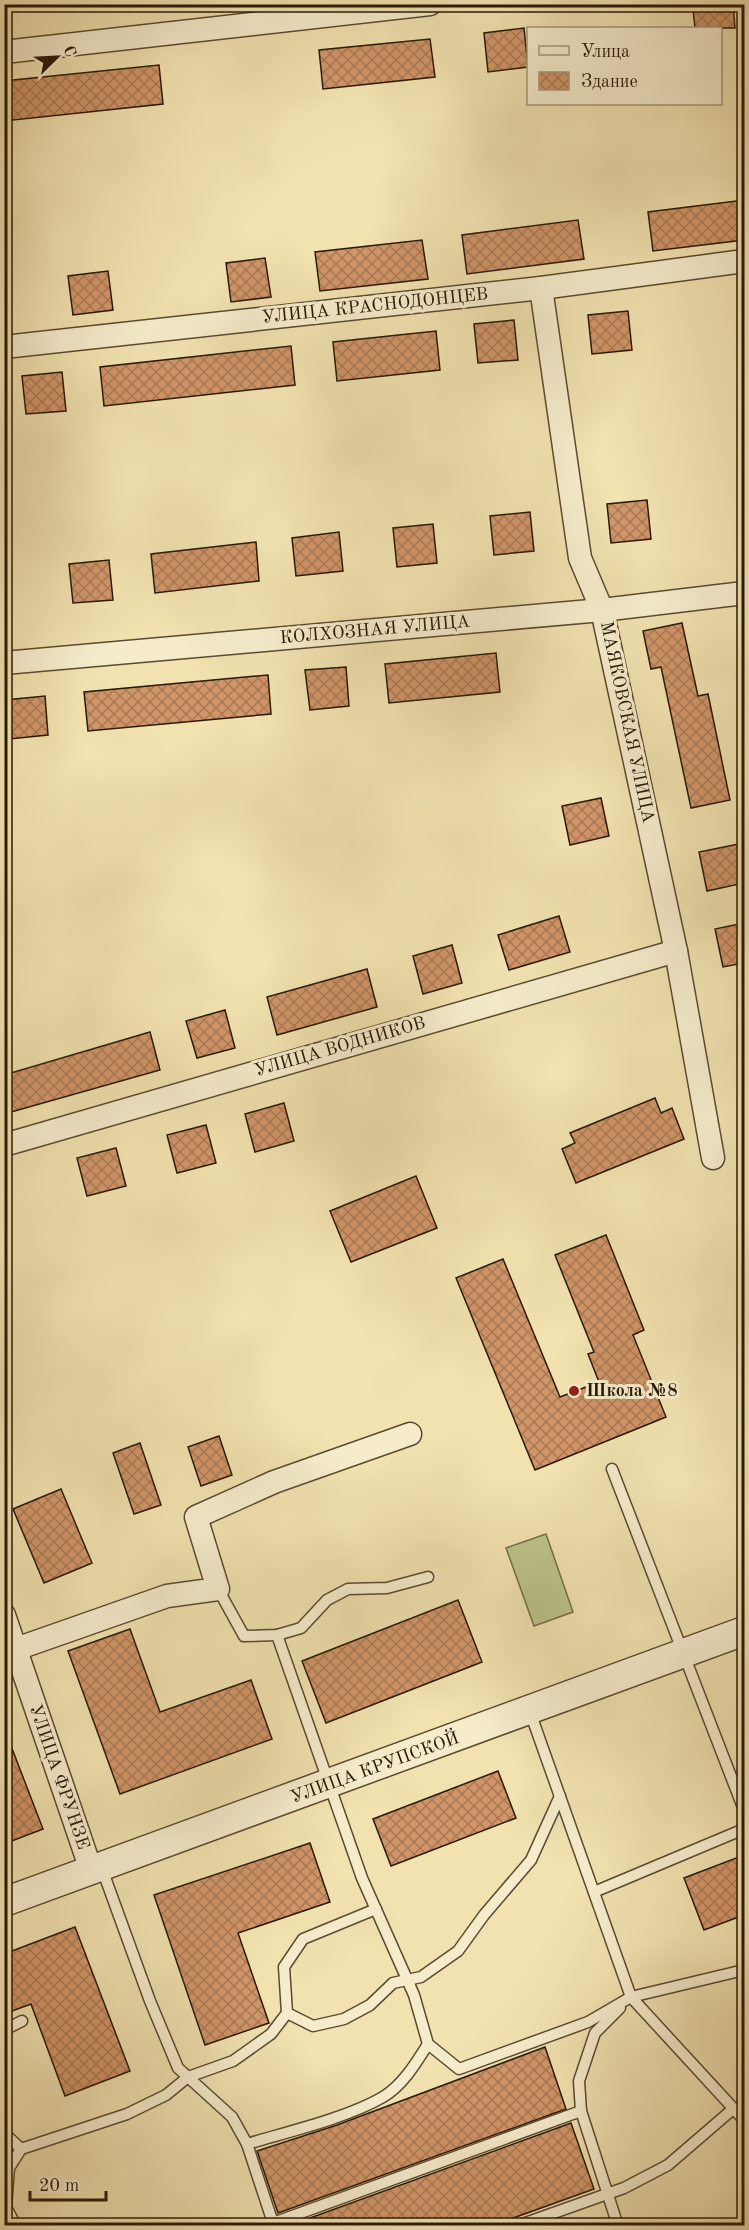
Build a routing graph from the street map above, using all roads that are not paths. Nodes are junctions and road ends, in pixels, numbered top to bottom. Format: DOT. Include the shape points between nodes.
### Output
graph roads {
  1 [pos="430,4"];
  2 [pos="4,52"];
  3 [pos="744,261"];
  4 [pos="541,288"];
  5 [pos="4,347"];
  6 [pos="744,593"];
  7 [pos="602,610"];
  8 [pos="4,663"];
  9 [pos="676,951"];
  10 [pos="4,1144"];
  11 [pos="713,1158"];
  12 [pos="410,1434"];
  13 [pos="612,1469"];
  14 [pos="428,1577"];
  15 [pos="218,1589"];
  16 [pos="4,1615"];
  17 [pos="744,1631"];
  18 [pos="277,1635"];
  19 [pos="16,1649"];
  20 [pos="684,1654"];
  21 [pos="530,1712"];
  22 [pos="331,1784"];
  23 [pos="560,1796"];
  24 [pos="744,1810"];
  25 [pos="744,1829"];
  26 [pos="96,1869"];
  27 [pos="594,1892"];
  28 [pos="4,1902"];
  29 [pos="376,1909"];
  30 [pos="744,1970"];
  31 [pos="407,1980"];
  32 [pos="631,1997"];
  33 [pos="288,2013"];
  34 [pos="22,2020"];
  35 [pos="4,2030"];
  36 [pos="428,2044"];
  37 [pos="188,2077"];
  38 [pos="733,2109"];
  39 [pos="580,2111"];
  40 [pos="744,2120"];
  41 [pos="4,2133"];
  42 [pos="247,2144"];
  43 [pos="21,2149"];
  44 [pos="609,2193"];
  45 [pos="273,2224"];
  46 [pos="16,2226"];
  47 [pos="517,2226"];
  48 [pos="618,2226"];
  1 -- 2 [label="street"];
  3 -- 4 [label="street, УЛИЦА КРАСНОДОНЦЕВ"];
  4 -- 5 [label="street, УЛИЦА КРАСНОДОНЦЕВ"];
  4 -- 7 [label="street, МАЯКОВСКАЯ УЛИЦА" via="580,558"];
  6 -- 7 [label="street, КОЛХОЗНАЯ УЛИЦА"];
  7 -- 8 [label="street, КОЛХОЗНАЯ УЛИЦА"];
  7 -- 9 [label="street, МАЯКОВСКАЯ УЛИЦА"];
  9 -- 10 [label="street, УЛИЦА ВОДНИКОВ"];
  9 -- 11 [label="street, МАЯКОВСКАЯ УЛИЦА"];
  12 -- 15 [label="street" via="274,1482 196,1517"];
  13 -- 20 [label="lane"];
  14 -- 18 [label="lane" via="387,1588 348,1589 327,1600 301,1628"];
  15 -- 18 [label="lane" via="244,1636"];
  15 -- 19 [label="street" via="167,1596"];
  16 -- 19 [label="street, УЛИЦА ФРУНЗЕ"];
  17 -- 20 [label="street, УЛИЦА КРУПСКОЙ"];
  18 -- 22 [label="lane"];
  19 -- 26 [label="street, УЛИЦА ФРУНЗЕ"];
  20 -- 21 [label="street, УЛИЦА КРУПСКОЙ"];
  20 -- 24 [label="lane"];
  21 -- 22 [label="street, УЛИЦА КРУПСКОЙ"];
  21 -- 23 [label="lane"];
  22 -- 26 [label="street, УЛИЦА КРУПСКОЙ"];
  22 -- 29 [label="lane"];
  23 -- 27 [label="lane"];
  23 -- 31 [label="lane" via="531,1860 458,1952 421,1977"];
  25 -- 27 [label="lane"];
  26 -- 28 [label="street, УЛИЦА КРУПСКОЙ"];
  26 -- 37 [label="lane" via="178,2068"];
  27 -- 32 [label="lane"];
  29 -- 31 [label="lane"];
  29 -- 33 [label="lane" via="303,1939 284,1967"];
  30 -- 32 [label="lane"];
  31 -- 33 [label="lane" via="393,1983 370,2005 344,2019 313,2026"];
  31 -- 36 [label="lane"];
  32 -- 36 [label="lane" via="588,2022 459,2069"];
  32 -- 38 [label="lane"];
  32 -- 39 [label="lane" via="596,2033 579,2081"];
  33 -- 37 [label="lane" via="271,2034 233,2061"];
  34 -- 35 [label="lane"];
  36 -- 42 [label="lane" via="411,2070 384,2096"];
  37 -- 42 [label="lane" via="232,2117"];
  37 -- 43 [label="lane" via="166,2095 127,2114"];
  38 -- 40 [label="lane"];
  38 -- 44 [label="lane" via="668,2165"];
  39 -- 44 [label="lane"];
  39 -- 45 [label="lane"];
  41 -- 43 [label="lane"];
  42 -- 45 [label="lane"];
  43 -- 46 [label="lane" via="9,2168 6,2207"];
  44 -- 47 [label="lane"];
  44 -- 48 [label="lane"];
}
